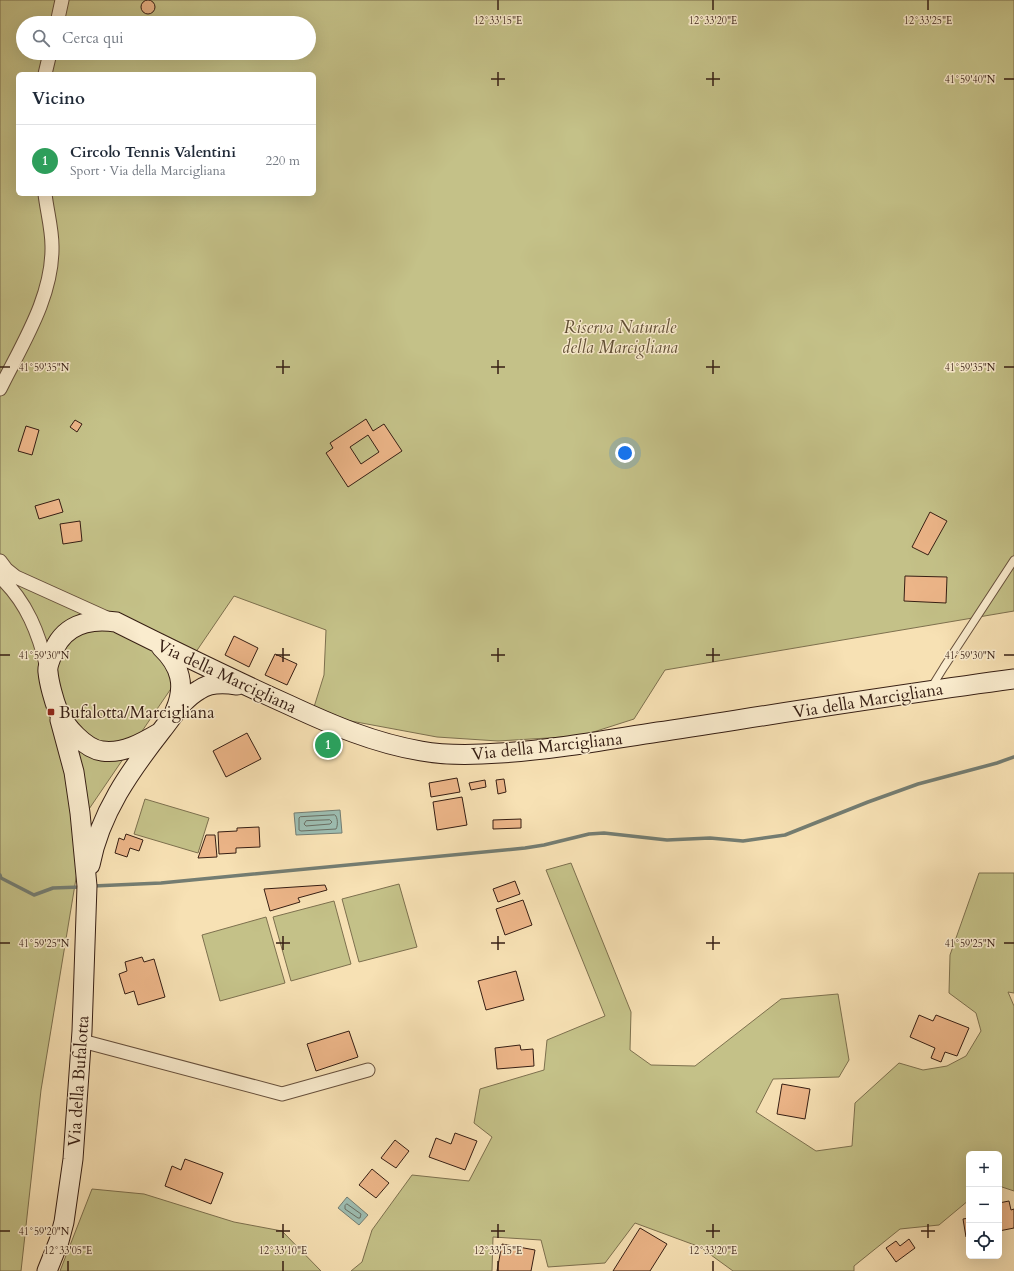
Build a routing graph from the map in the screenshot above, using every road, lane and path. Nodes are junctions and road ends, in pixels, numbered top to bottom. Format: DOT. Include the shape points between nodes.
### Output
graph roads {
  1 [pos="62,0"];
  2 [pos="59,16"];
  3 [pos="48,60"];
  4 [pos="45,72"];
  5 [pos="45,196"];
  6 [pos="0,388"];
  7 [pos="1014,560"];
  8 [pos="0,561"];
  9 [pos="0,577"];
  10 [pos="116,622"];
  11 [pos="154,641"];
  12 [pos="47,671"];
  13 [pos="1014,679"];
  14 [pos="250,688"];
  15 [pos="930,690"];
  16 [pos="58,711"];
  17 [pos="173,716"];
  18 [pos="159,733"];
  19 [pos="87,886"];
  20 [pos="82,1041"];
  21 [pos="368,1070"];
  22 [pos="47,1271"];
  1 -- 2 [label="street"];
  3 -- 4 [label="street"];
  5 -- 6 [label="street" via="52,245 50,272 32,323"];
  7 -- 15 [label="lane"];
  8 -- 10 [label="street, Via della Marcigliana" via="16,577"];
  9 -- 12 [label="street" via="17,595 29,614 40,642"];
  10 -- 11 [label="street, Via della Marcigliana"];
  10 -- 12 [label="street" via="92,621 68,631 54,647"];
  11 -- 14 [label="street, Via della Marcigliana"];
  11 -- 17 [label="street" via="171,658 179,672 179,701"];
  12 -- 16 [label="street"];
  13 -- 15 [label="street, Via della Marcigliana"];
  14 -- 15 [label="street, Via della Marcigliana" via="372,740 420,751 461,755 549,749"];
  14 -- 17 [label="street, Via della Bufalotta" via="228,684 209,685 198,690"];
  16 -- 18 [label="street" via="78,738 101,751 118,751 132,747"];
  16 -- 19 [label="street, Via della Bufalotta" via="74,772"];
  17 -- 18 [label="street, Via della Bufalotta"];
  18 -- 19 [label="street, Via della Bufalotta" via="125,780 106,814 94,849"];
  19 -- 20 [label="street, Via della Bufalotta"];
  20 -- 21 [label="street" via="282,1094"];
  20 -- 22 [label="street, Via della Bufalotta" via="76,1130 67,1207 59,1241"];
}
